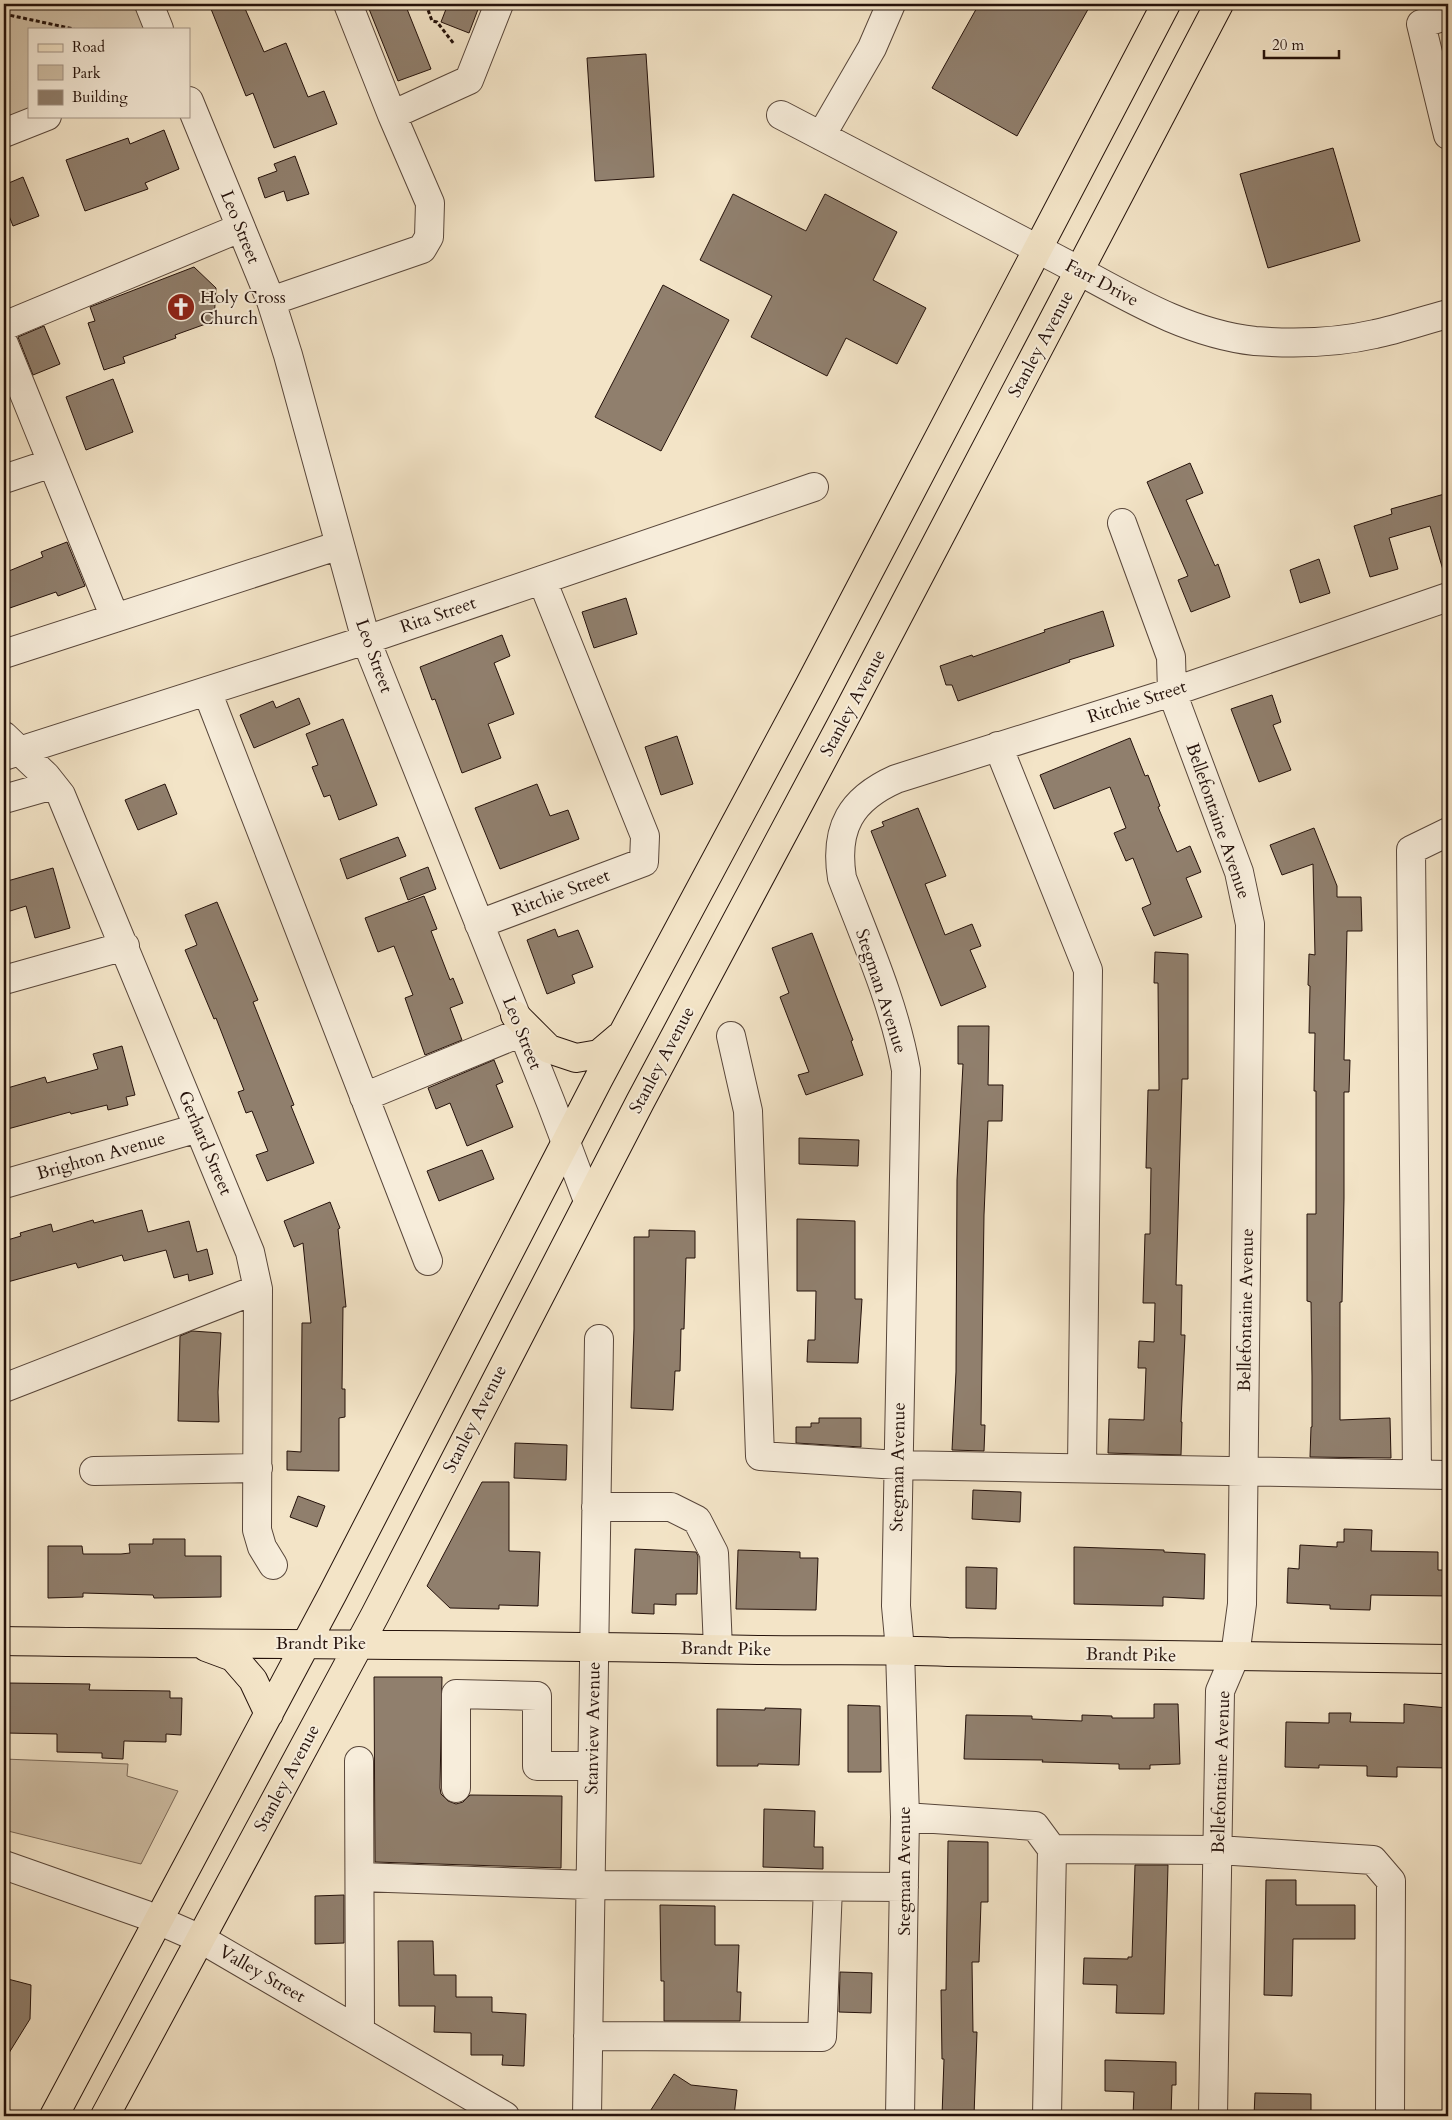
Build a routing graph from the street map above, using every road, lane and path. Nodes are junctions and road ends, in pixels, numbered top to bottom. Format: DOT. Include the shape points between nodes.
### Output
graph roads {
  1 [pos="149,4"];
  2 [pos="348,4"];
  3 [pos="426,4"];
  4 [pos="499,4"];
  5 [pos="891,4"];
  6 [pos="1166,4"];
  7 [pos="1219,4"];
  8 [pos="4,14"];
  9 [pos="1448,15"];
  10 [pos="69,28"];
  11 [pos="159,28"];
  12 [pos="453,48"];
  13 [pos="190,103"];
  14 [pos="1444,105"];
  15 [pos="392,115"];
  16 [pos="781,115"];
  17 [pos="42,118"];
  18 [pos="4,133"];
  19 [pos="1448,135"];
  20 [pos="820,136"];
  21 [pos="240,228"];
  22 [pos="1037,249"];
  23 [pos="1079,271"];
  24 [pos="271,301"];
  25 [pos="1448,314"];
  26 [pos="4,326"];
  27 [pos="4,344"];
  28 [pos="52,463"];
  29 [pos="4,480"];
  30 [pos="814,487"];
  31 [pos="1122,523"];
  32 [pos="340,545"];
  33 [pos="542,580"];
  34 [pos="1448,597"];
  35 [pos="115,618"];
  36 [pos="366,640"];
  37 [pos="4,654"];
  38 [pos="207,691"];
  39 [pos="1172,692"];
  40 [pos="998,746"];
  41 [pos="9,748"];
  42 [pos="53,784"];
  43 [pos="4,799"];
  44 [pos="844,828"];
  45 [pos="1448,832"];
  46 [pos="479,924"];
  47 [pos="124,946"];
  48 [pos="4,980"];
  49 [pos="518,1023"];
  50 [pos="622,1035"];
  51 [pos="731,1036"];
  52 [pos="364,1097"];
  53 [pos="198,1128"];
  54 [pos="565,1143"];
  55 [pos="4,1184"];
  56 [pos="588,1201"];
  57 [pos="428,1261"];
  58 [pos="258,1289"];
  59 [pos="599,1339"];
  60 [pos="4,1388"];
  61 [pos="898,1465"];
  62 [pos="258,1468"];
  63 [pos="1082,1468"];
  64 [pos="94,1471"];
  65 [pos="1244,1471"];
  66 [pos="1417,1474"];
  67 [pos="1448,1475"];
  68 [pos="596,1507"];
  69 [pos="273,1565"];
  70 [pos="4,1641"];
  71 [pos="306,1643"];
  72 [pos="360,1643"];
  73 [pos="197,1644"];
  74 [pos="594,1646"];
  75 [pos="718,1649"];
  76 [pos="900,1650"];
  77 [pos="1235,1656"];
  78 [pos="1448,1659"];
  79 [pos="269,1714"];
  80 [pos="359,1761"];
  81 [pos="592,1766"];
  82 [pos="456,1788"];
  83 [pos="905,1817"];
  84 [pos="1052,1849"];
  85 [pos="1218,1850"];
  86 [pos="4,1865"];
  87 [pos="360,1877"];
  88 [pos="590,1885"];
  89 [pos="828,1887"];
  90 [pos="904,1888"];
  91 [pos="159,1920"];
  92 [pos="201,1939"];
  93 [pos="360,2031"];
  94 [pos="588,2036"];
  95 [pos="54,2116"];
  96 [pos="105,2116"];
  97 [pos="505,2116"];
  98 [pos="587,2116"];
  99 [pos="900,2116"];
  100 [pos="1046,2116"];
  101 [pos="1213,2116"];
  102 [pos="1390,2116"];
  1 -- 11 [label="street"];
  2 -- 15 [label="street"];
  3 -- 12 [label="path" via="432,21 437,22 454,42"];
  4 -- 15 [label="street" via="469,80"];
  5 -- 20 [label="street" via="872,48"];
  6 -- 22 [label="main road"];
  7 -- 23 [label="main road, Stanley Avenue"];
  8 -- 10 [label="path"];
  9 -- 14 [label="street" via="1421,24"];
  13 -- 21 [label="street, Leo Street"];
  14 -- 19 [label="street"];
  15 -- 24 [label="street" via="430,203 429,237 422,249"];
  16 -- 20 [label="street, Farr Drive"];
  17 -- 18 [label="street"];
  20 -- 22 [label="street, Farr Drive"];
  21 -- 24 [label="street, Leo Street"];
  21 -- 26 [label="street"];
  22 -- 23 [label="street, Farr Drive"];
  22 -- 50 [label="main road"];
  23 -- 25 [label="street, Farr Drive" via="1169,318 1212,333 1253,340 1335,341 1376,334"];
  23 -- 56 [label="main road, Stanley Avenue"];
  24 -- 32 [label="street, Leo Street"];
  27 -- 28 [label="street"];
  28 -- 29 [label="street"];
  28 -- 35 [label="street"];
  30 -- 33 [label="street, Rita Street"];
  31 -- 39 [label="street, Bellefontaine Avenue" via="1171,657"];
  32 -- 35 [label="street"];
  32 -- 36 [label="street, Leo Street"];
  33 -- 36 [label="street, Rita Street"];
  33 -- 46 [label="street, Ritchie Street" via="645,836 644,862"];
  34 -- 39 [label="street, Ritchie Street"];
  35 -- 37 [label="street"];
  36 -- 38 [label="street, Rita Street"];
  36 -- 46 [label="street, Leo Street"];
  38 -- 41 [label="street, Rita Street"];
  38 -- 52 [label="street"];
  39 -- 40 [label="street, Ritchie Street"];
  39 -- 65 [label="street, Bellefontaine Avenue" via="1239,872 1250,924"];
  40 -- 44 [label="street, Ritchie Street" via="896,778 878,787 854,808"];
  40 -- 63 [label="street" via="1088,970"];
  41 -- 42 [label="street, Gerhard Street"];
  42 -- 43 [label="street"];
  42 -- 47 [label="street, Gerhard Street" via="61,795"];
  44 -- 61 [label="street, Stegman Avenue" via="839,858 842,878 892,1010 906,1070"];
  45 -- 66 [label="street" via="1411,850"];
  46 -- 49 [label="street, Leo Street"];
  47 -- 48 [label="street"];
  47 -- 53 [label="street, Gerhard Street"];
  49 -- 50 [label="main road" via="549,1049 576,1058 599,1054"];
  49 -- 52 [label="street"];
  49 -- 54 [label="street, Leo Street"];
  50 -- 54 [label="main road"];
  51 -- 61 [label="street" via="748,1111 760,1456"];
  52 -- 57 [label="street"];
  53 -- 55 [label="street, Brighton Avenue"];
  53 -- 58 [label="street, Gerhard Street" via="250,1252"];
  54 -- 56 [label="street, Leo Street"];
  54 -- 71 [label="main road"];
  56 -- 72 [label="main road, Stanley Avenue"];
  58 -- 60 [label="street"];
  58 -- 62 [label="street, Gerhard Street"];
  59 -- 68 [label="street, Stanview Avenue"];
  61 -- 63 [label="street"];
  61 -- 76 [label="street, Stegman Avenue" via="896,1606"];
  62 -- 64 [label="street"];
  62 -- 69 [label="street, Gerhard Street" via="257,1530 262,1547"];
  63 -- 65 [label="street"];
  65 -- 66 [label="street"];
  65 -- 77 [label="street, Bellefontaine Avenue" via="1242,1604"];
  66 -- 67 [label="street"];
  68 -- 74 [label="street, Stanview Avenue"];
  68 -- 75 [label="street" via="671,1507 697,1520 714,1553"];
  70 -- 73 [label="main road, Brandt Pike"];
  71 -- 72 [label="main road, Brandt Pike"];
  71 -- 73 [label="main road, Brandt Pike"];
  71 -- 79 [label="main road"];
  72 -- 74 [label="main road, Brandt Pike"];
  72 -- 92 [label="main road, Stanley Avenue"];
  73 -- 79 [label="main road" via="233,1657 253,1680"];
  74 -- 75 [label="main road, Brandt Pike"];
  74 -- 81 [label="street, Stanview Avenue"];
  75 -- 76 [label="main road, Brandt Pike"];
  76 -- 77 [label="main road, Brandt Pike"];
  76 -- 83 [label="street, Stegman Avenue"];
  77 -- 78 [label="main road, Brandt Pike"];
  77 -- 85 [label="street, Bellefontaine Avenue" via="1220,1691"];
  79 -- 91 [label="main road"];
  80 -- 87 [label="street"];
  81 -- 82 [label="street" via="537,1766 538,1696 456,1694"];
  81 -- 88 [label="street, Stanview Avenue"];
  83 -- 84 [label="street" via="1035,1826"];
  83 -- 90 [label="street, Stegman Avenue"];
  84 -- 85 [label="street"];
  84 -- 100 [label="street"];
  85 -- 101 [label="street, Bellefontaine Avenue"];
  85 -- 102 [label="street" via="1373,1860 1392,1881"];
  86 -- 91 [label="street, Valley Street"];
  87 -- 88 [label="street"];
  87 -- 93 [label="street"];
  88 -- 89 [label="street"];
  88 -- 94 [label="street, Stanview Avenue"];
  89 -- 90 [label="street"];
  89 -- 94 [label="street" via="822,2037"];
  90 -- 99 [label="street, Stegman Avenue"];
  91 -- 92 [label="street, Valley Street"];
  91 -- 95 [label="main road"];
  92 -- 93 [label="street, Valley Street"];
  92 -- 96 [label="main road, Stanley Avenue"];
  93 -- 97 [label="street, Valley Street"];
  94 -- 98 [label="street, Stanview Avenue"];
}
